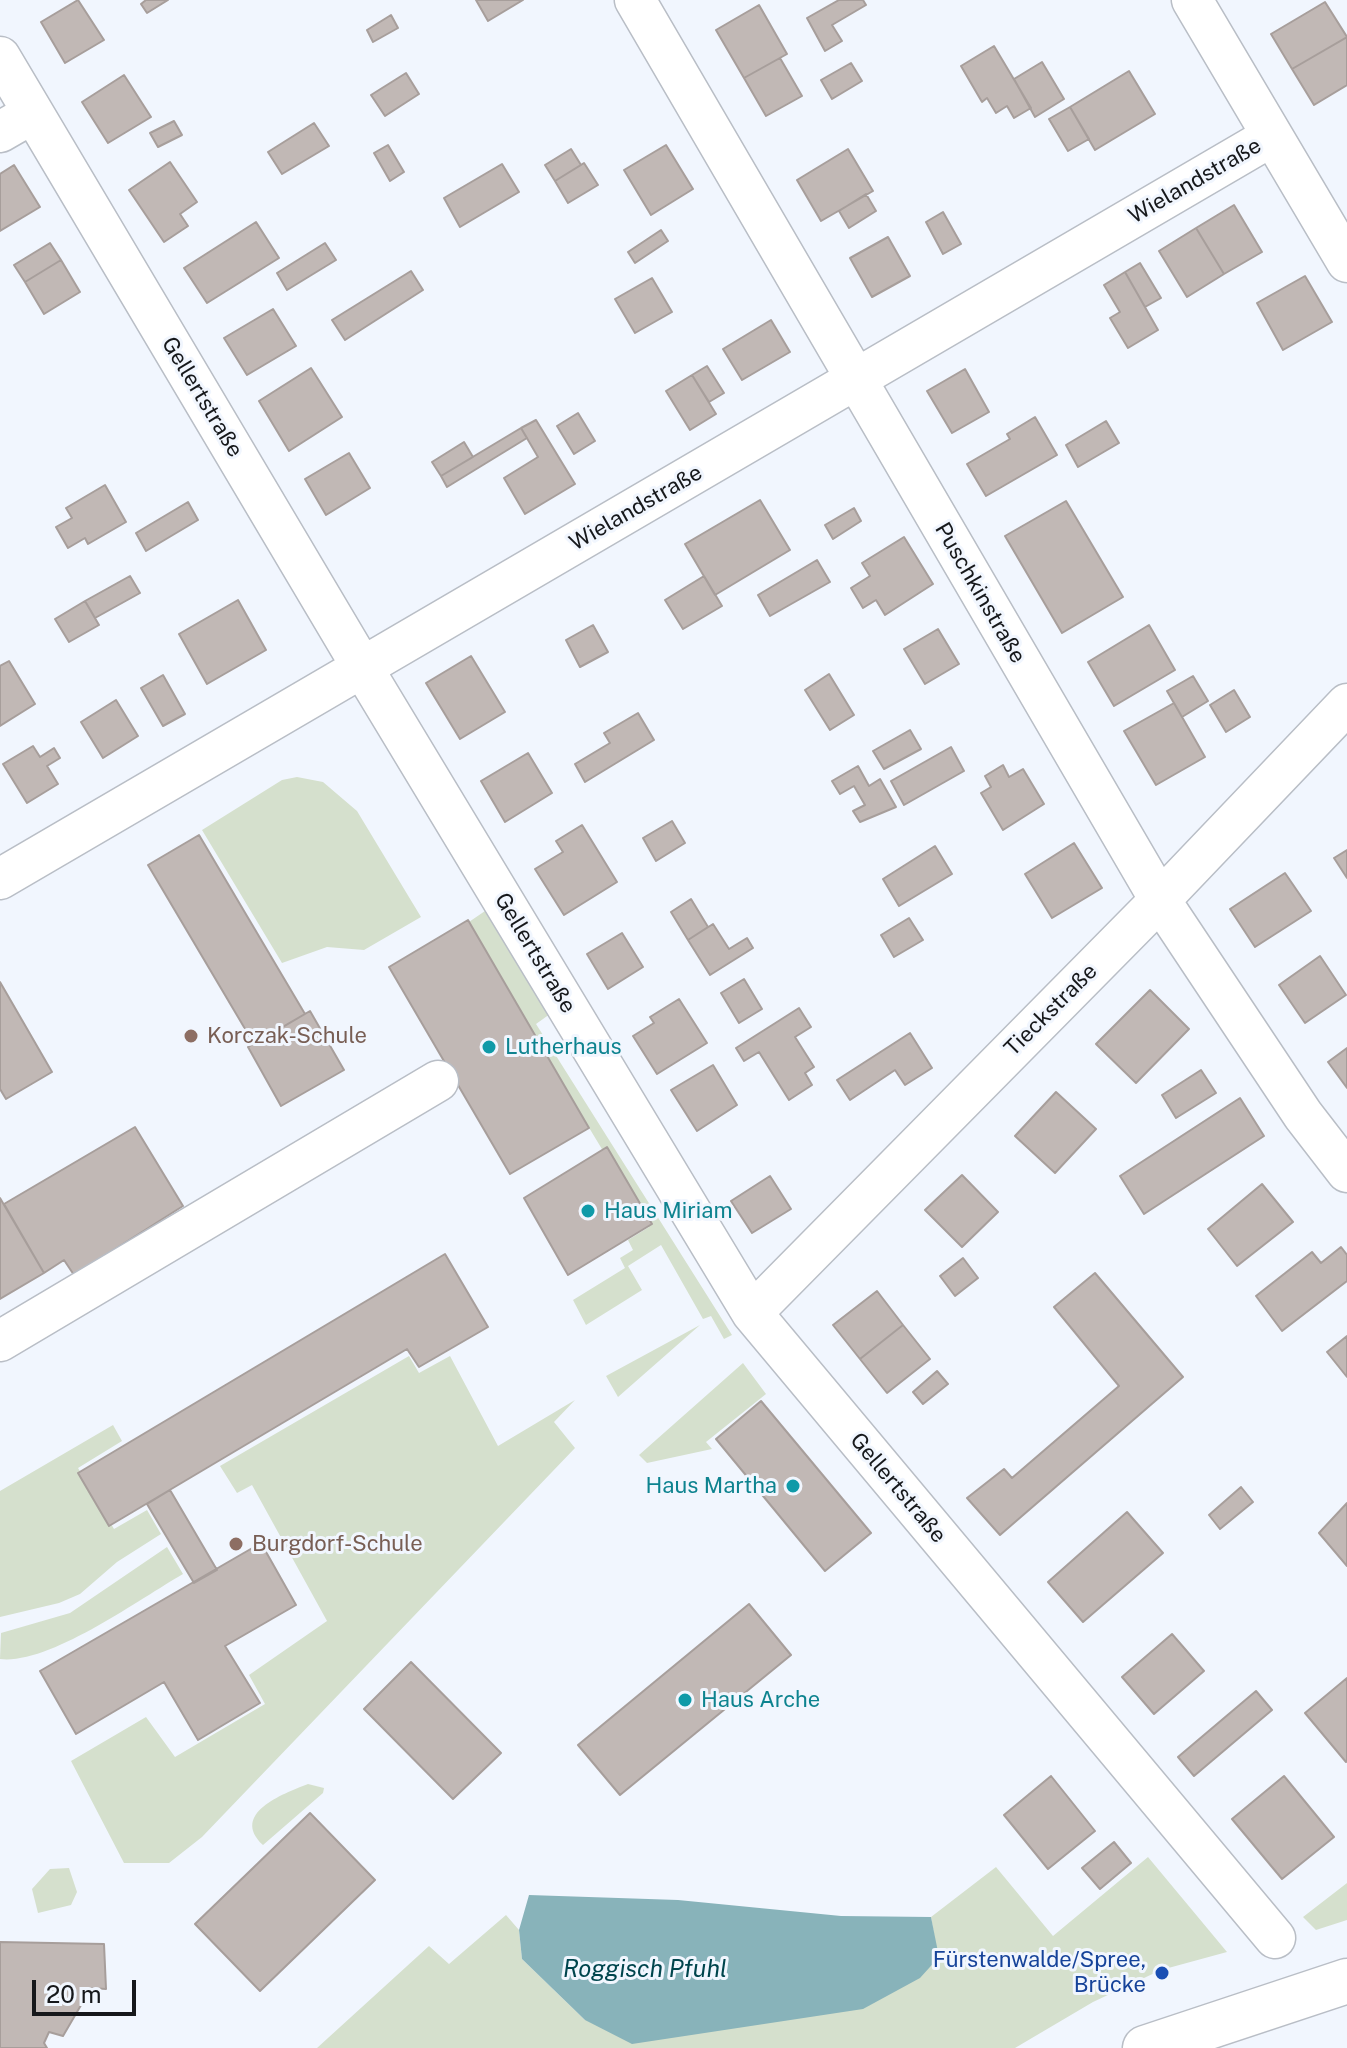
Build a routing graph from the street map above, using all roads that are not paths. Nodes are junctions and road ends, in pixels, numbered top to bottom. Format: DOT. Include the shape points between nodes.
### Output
graph roads {
  1 [pos="635,0"];
  2 [pos="1192,0"];
  3 [pos="0,57"];
  4 [pos="16,122"];
  5 [pos="1272,136"];
  6 [pos="1347,262"];
  7 [pos="856,379"];
  8 [pos="362,667"];
  9 [pos="1347,704"];
  10 [pos="1,876"];
  11 [pos="1160,900"];
  12 [pos="438,1081"];
  13 [pos="1347,1172"];
  14 [pos="752,1313"];
  15 [pos="0,1341"];
  16 [pos="1275,1938"];
  17 [pos="1347,1981"];
  18 [pos="1145,2048"];
  1 -- 7 [label="street, Puschkinstraße"];
  2 -- 5 [label="street"];
  3 -- 4 [label="street, Gellertstraße"];
  4 -- 8 [label="street, Gellertstraße"];
  5 -- 6 [label="street"];
  5 -- 7 [label="street, Wielandstraße"];
  7 -- 8 [label="street, Wielandstraße"];
  7 -- 11 [label="street, Puschkinstraße"];
  8 -- 10 [label="street, Wielandstraße"];
  8 -- 14 [label="street, Gellertstraße"];
  9 -- 11 [label="street, Tieckstraße"];
  11 -- 13 [label="street, Puschkinstraße"];
  11 -- 14 [label="street, Tieckstraße"];
  12 -- 15 [label="street"];
  14 -- 16 [label="street, Gellertstraße"];
  17 -- 18 [label="main road"];
}
